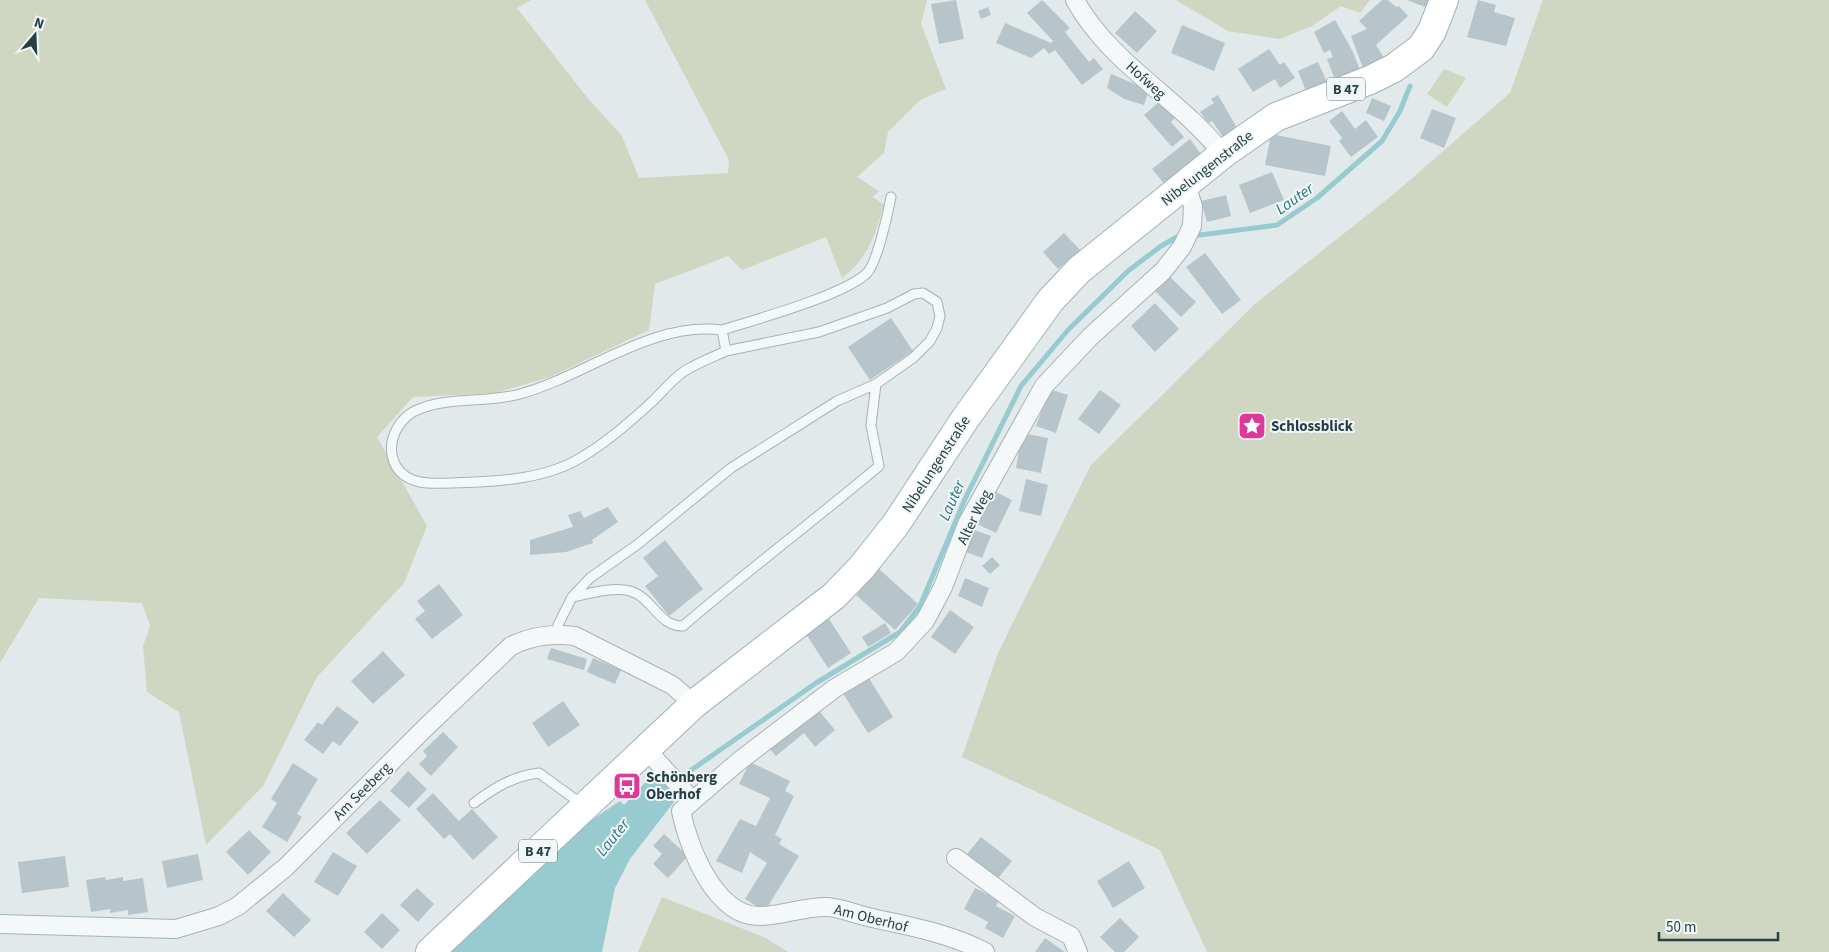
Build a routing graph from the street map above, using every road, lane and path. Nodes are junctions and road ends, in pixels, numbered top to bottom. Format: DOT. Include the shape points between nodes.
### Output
graph roads {
  1 [pos="1075,0"];
  2 [pos="1444,0"];
  3 [pos="1223,154"];
  4 [pos="1184,186"];
  5 [pos="892,197"];
  6 [pos="722,330"];
  7 [pos="726,351"];
  8 [pos="876,384"];
  9 [pos="572,597"];
  10 [pos="558,634"];
  11 [pos="694,704"];
  12 [pos="653,757"];
  13 [pos="690,798"];
  14 [pos="474,803"];
  15 [pos="585,806"];
  16 [pos="956,858"];
  17 [pos="0,924"];
  18 [pos="430,952"];
  19 [pos="985,952"];
  20 [pos="1078,952"];
  1 -- 3 [label="street, Hofweg" via="1104,41 1205,132"];
  2 -- 3 [label="main road, Nibelungenstraße / B 47" via="1432,31 1421,48 1394,68 1276,116"];
  3 -- 4 [label="main road, Nibelungenstraße / B 47"];
  4 -- 11 [label="main road, Nibelungenstraße / B 47" via="1078,270 1050,301 965,419 896,524 862,567 834,596"];
  4 -- 13 [label="street, Alter Weg" via="1193,206 1192,226 1182,248 1163,271 1090,338 1044,386 967,524 944,587 925,621 896,652 835,688"];
  5 -- 6 [label="lane" via="886,228 868,272 845,287"];
  6 -- 7 [label="lane"];
  6 -- 7 [label="lane" via="673,331 523,394 487,401 432,404 415,410 394,432 390,446 392,458 399,470 412,480 428,484 479,482 541,473 574,461 628,423 686,370"];
  7 -- 8 [label="lane" via="819,332 888,308 914,294 928,295 937,302 940,311 939,322 930,341 913,358"];
  8 -- 9 [label="lane" via="837,400 731,468 638,544 590,578"];
  8 -- 9 [label="lane" via="871,425 879,466 683,626 674,626 665,620 641,596 631,591"];
  9 -- 10 [label="lane" via="558,625"];
  10 -- 11 [label="street, Am Seeberg" via="575,636 654,674"];
  10 -- 17 [label="street, Am Seeberg" via="528,638 511,646 286,867 238,906 219,916 176,929"];
  11 -- 12 [label="main road, Nibelungenstraße / B 47"];
  12 -- 13 [label="street"];
  12 -- 15 [label="main road, Nibelungenstraße / B 47"];
  13 -- 19 [label="street, Am Oberhof" via="681,810 688,836 716,894 735,908 759,916 828,907 911,927"];
  14 -- 15 [label="lane" via="498,786 524,775 539,774"];
  15 -- 18 [label="main road, Nibelungenstraße / B 47"];
  16 -- 20 [label="street" via="1035,917 1071,936"];
}
